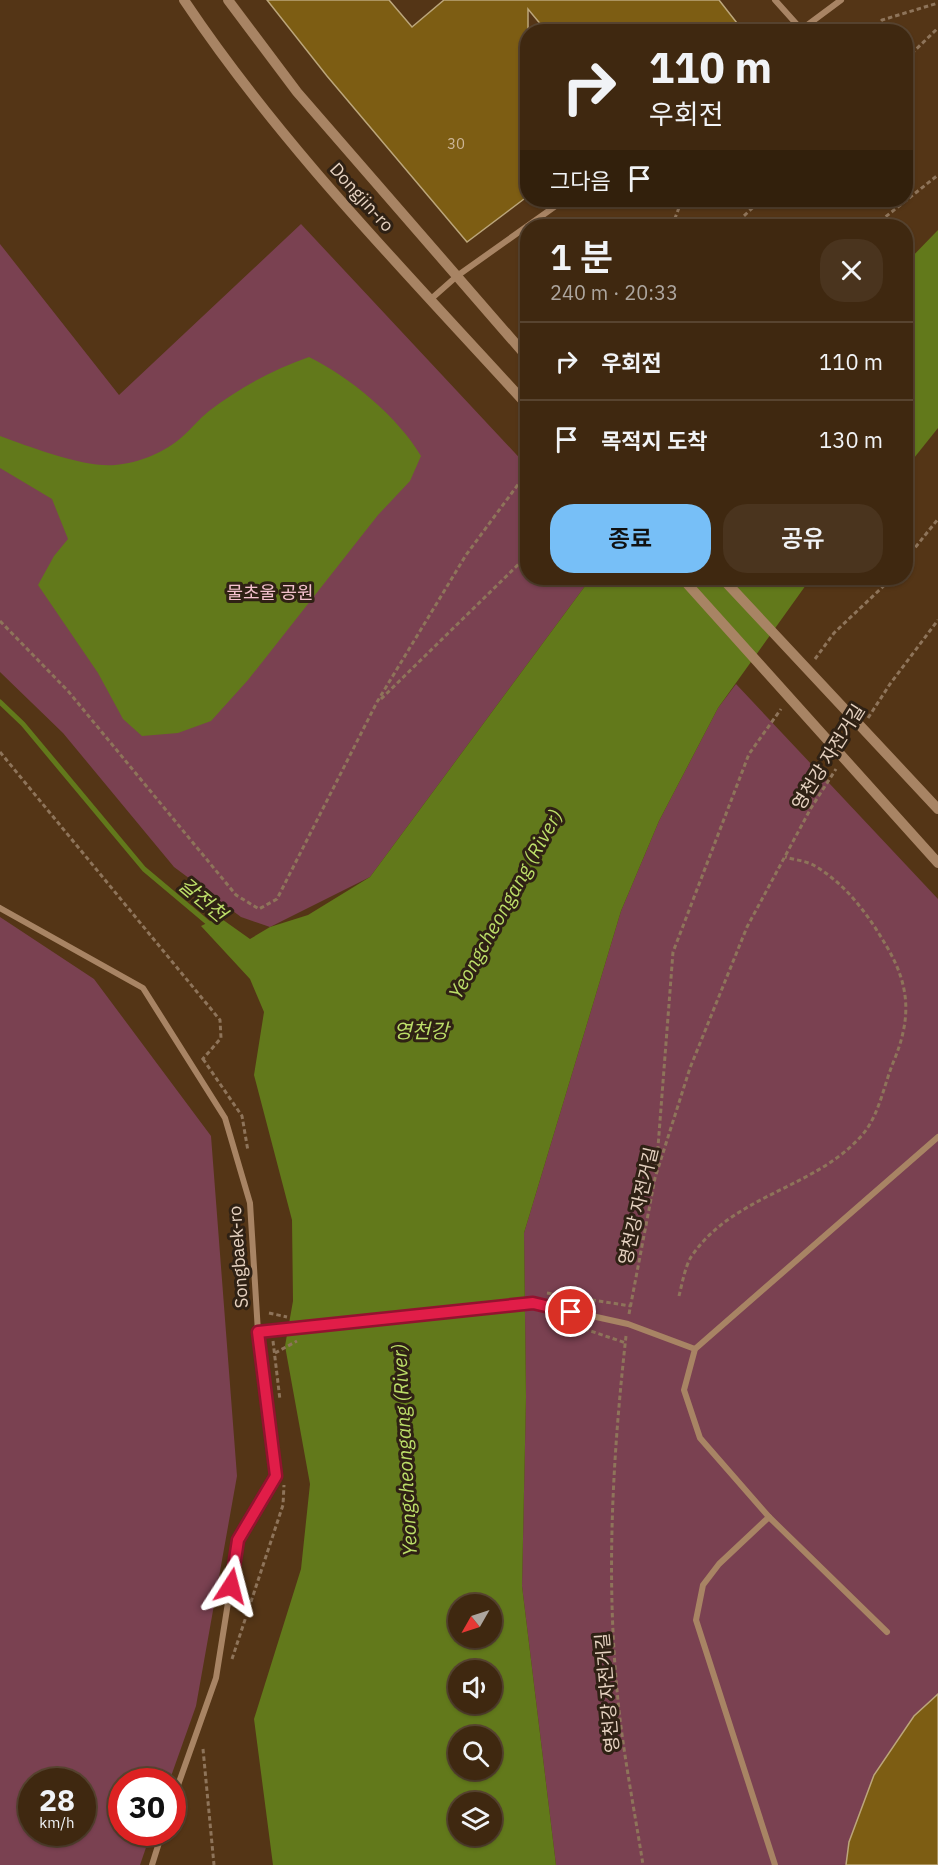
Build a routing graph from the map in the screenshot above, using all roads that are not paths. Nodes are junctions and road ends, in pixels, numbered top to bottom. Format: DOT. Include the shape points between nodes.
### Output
graph roads {
  1 [pos="184,0"];
  2 [pos="228,0"];
  3 [pos="775,0"];
  4 [pos="841,0"];
  5 [pos="794,24"];
  6 [pos="807,24"];
  7 [pos="554,207"];
  8 [pos="537,219"];
  9 [pos="520,231"];
  10 [pos="457,276"];
  11 [pos="431,299"];
  12 [pos="520,349"];
  13 [pos="520,397"];
  14 [pos="688,585"];
  15 [pos="729,585"];
  16 [pos="938,809"];
  17 [pos="938,863"];
  18 [pos="0,908"];
  19 [pos="938,1137"];
  20 [pos="258,1332"];
  21 [pos="695,1349"];
  22 [pos="769,1517"];
  23 [pos="887,1632"];
  24 [pos="184,1768"];
  25 [pos="158,1846"];
  26 [pos="152,1865"];
  27 [pos="776,1865"];
  1 -- 11 [label="street, Dongjin-ro" via="326,183"];
  2 -- 10 [label="street, Dongjin-ro" via="297,92"];
  3 -- 5 [label="street"];
  4 -- 6 [label="street"];
  7 -- 8 [label="street"];
  9 -- 10 [label="street"];
  10 -- 11 [label="street"];
  10 -- 12 [label="street, Dongjin-ro"];
  11 -- 13 [label="street, Dongjin-ro"];
  14 -- 17 [label="street"];
  15 -- 16 [label="street"];
  18 -- 20 [label="street, Songbaek-ro" via="143,988 225,1118 250,1203"];
  19 -- 21 [label="street"];
  20 -- 21 [label="street" via="533,1303 628,1324"];
  20 -- 24 [label="street, Songbaek-ro" via="276,1476 238,1540 216,1678"];
  21 -- 22 [label="street" via="684,1390 700,1438"];
  22 -- 23 [label="street"];
  22 -- 27 [label="street" via="703,1585 696,1620"];
  25 -- 26 [label="street"];
}
